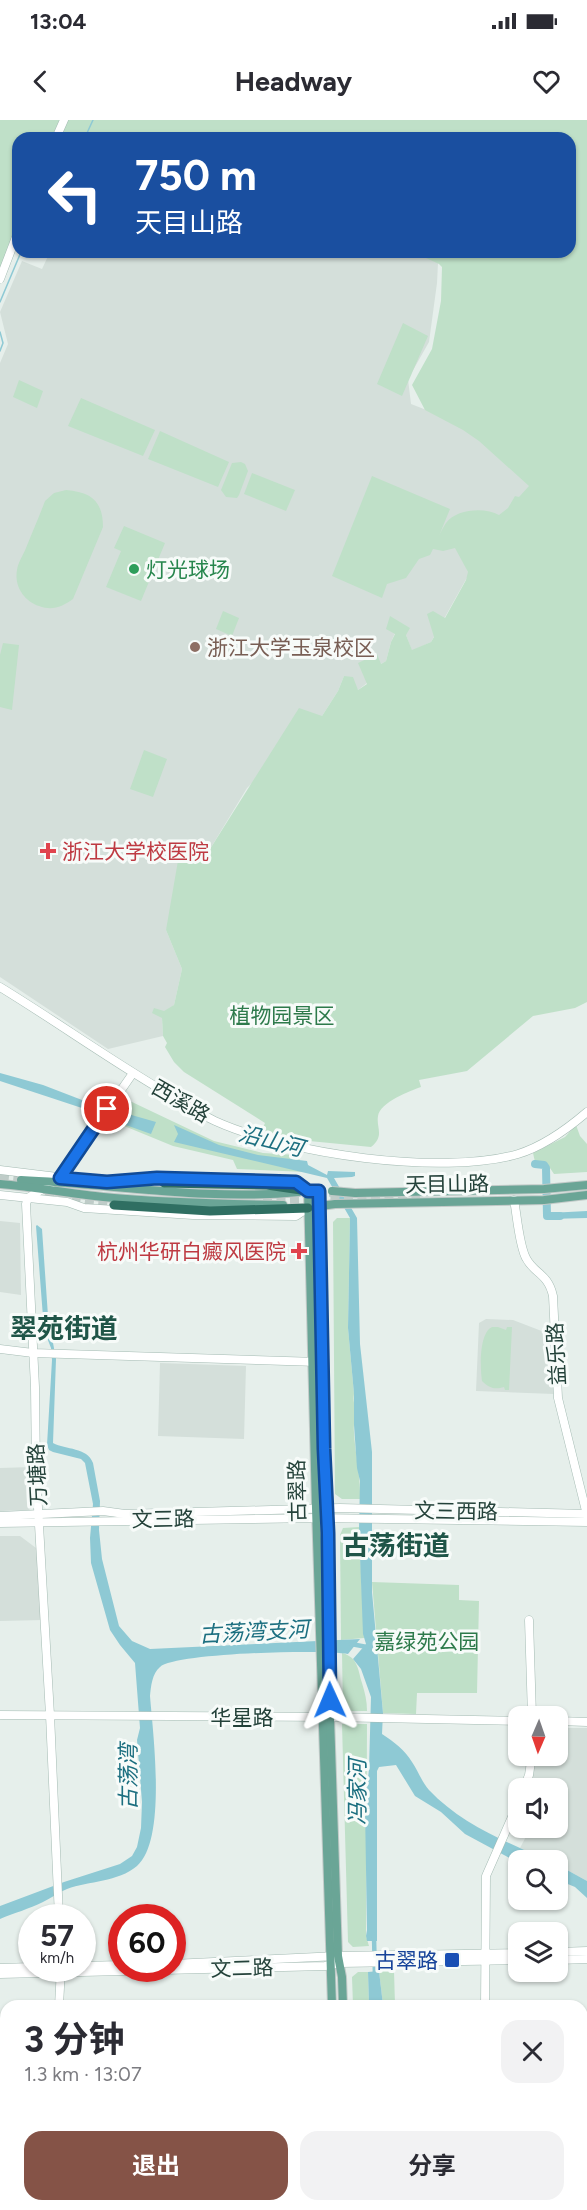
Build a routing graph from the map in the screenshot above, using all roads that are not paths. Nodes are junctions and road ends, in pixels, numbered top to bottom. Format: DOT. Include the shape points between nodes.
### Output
graph roads {
  1 [pos="12,248"];
  2 [pos="0,279"];
  3 [pos="0,987"];
  4 [pos="133,1073"];
  5 [pos="587,1112"];
  6 [pos="0,1170"];
  7 [pos="0,1178"];
  8 [pos="57,1179"];
  9 [pos="164,1183"];
  10 [pos="0,1184"];
  11 [pos="587,1185"];
  12 [pos="43,1188"];
  13 [pos="308,1191"];
  14 [pos="319,1191"];
  15 [pos="0,1195"];
  16 [pos="587,1195"];
  17 [pos="28,1198"];
  18 [pos="514,1200"];
  19 [pos="114,1205"];
  20 [pos="319,1206"];
  21 [pos="308,1208"];
  22 [pos="0,1349"];
  23 [pos="33,1353"];
  24 [pos="312,1362"];
  25 [pos="322,1363"];
  26 [pos="326,1508"];
  27 [pos="316,1513"];
  28 [pos="0,1516"];
  29 [pos="587,1516"];
  30 [pos="39,1517"];
  31 [pos="327,1518"];
  32 [pos="0,1523"];
  33 [pos="529,1620"];
  34 [pos="325,1638"];
  35 [pos="532,1706"];
  36 [pos="0,1715"];
  37 [pos="51,1715"];
  38 [pos="326,1717"];
  39 [pos="508,1721"];
  40 [pos="568,1721"];
  41 [pos="587,1722"];
  42 [pos="508,1826"];
  43 [pos="58,1904"];
  44 [pos="568,1953"];
  45 [pos="508,1954"];
  46 [pos="584,1955"];
  47 [pos="485,1957"];
  48 [pos="568,1958"];
  49 [pos="508,1959"];
  50 [pos="335,1960"];
  51 [pos="186,1964"];
  52 [pos="18,1967"];
  53 [pos="0,1968"];
  54 [pos="96,1969"];
  55 [pos="18,1973"];
  56 [pos="0,1974"];
  57 [pos="60,1982"];
  58 [pos="59,2000"];
  59 [pos="332,2000"];
  60 [pos="343,2000"];
  61 [pos="485,2000"];
  1 -- 2 [label="main road"];
  3 -- 4 [label="main road, 西溪路"];
  4 -- 5 [label="main road, 西溪路" via="234,1129 283,1143 372,1158 455,1164 517,1154 554,1138"];
  4 -- 8 [label="main road"];
  6 -- 8 [label="main road, 天目山路"];
  7 -- 8 [label="main road, 天目山路"];
  8 -- 12 [label="main road"];
  8 -- 13 [label="main road, 天目山路" via="210,1194"];
  8 -- 13 [label="main road, 天目山路" via="296,1182"];
  9 -- 13 [label="highway" via="267,1185"];
  10 -- 12 [label="main road, 天目山路"];
  11 -- 14 [label="main road, 天目山路, bridge" via="544,1189"];
  12 -- 17 [label="main road"];
  12 -- 21 [label="main road, 天目山路" via="113,1198"];
  13 -- 14 [label="main road, 天目山路"];
  13 -- 21 [label="main road, 古翠路"];
  14 -- 20 [label="main road, 古翠路"];
  15 -- 17 [label="main road, 天目山路"];
  16 -- 18 [label="main road, 天目山路"];
  17 -- 21 [label="main road, 天目山路" via="84,1208 193,1215 296,1216"];
  17 -- 23 [label="main road, 万塘路"];
  18 -- 20 [label="main road, 天目山路"];
  18 -- 29 [label="main road, 益乐路" via="526,1258 551,1286 558,1398"];
  19 -- 21 [label="highway" via="210,1211"];
  20 -- 21 [label="main road, 天目山路"];
  20 -- 25 [label="main road, 古翠路"];
  21 -- 24 [label="main road, 古翠路"];
  22 -- 23 [label="main road"];
  23 -- 24 [label="main road"];
  23 -- 30 [label="main road, 万塘路"];
  24 -- 25 [label="main road"];
  24 -- 27 [label="main road, 古翠路"];
  25 -- 26 [label="main road, 古翠路"];
  26 -- 27 [label="main road, 文三路"];
  26 -- 29 [label="main road, 文三西路"];
  26 -- 31 [label="main road, 古翠路"];
  27 -- 30 [label="main road, 文三路" via="103,1520"];
  27 -- 30 [label="main road, 文三路" via="89,1511"];
  27 -- 31 [label="main road, 文三路"];
  27 -- 34 [label="main road, 古翠路"];
  28 -- 30 [label="main road, 文三路"];
  29 -- 31 [label="main road, 文三西路"];
  30 -- 32 [label="main road, 文三路"];
  30 -- 37 [label="main road, 万塘路"];
  31 -- 34 [label="main road, 古翠路"];
  33 -- 35 [label="main road"];
  34 -- 38 [label="main road, 古翠路"];
  36 -- 37 [label="main road, 华星路"];
  37 -- 38 [label="main road, 华星路"];
  37 -- 43 [label="main road, 万塘路"];
  38 -- 39 [label="main road, 华星路"];
  38 -- 50 [label="main road, 古翠路"];
  40 -- 41 [label="main road"];
  42 -- 47 [label="main road" via="486,1876"];
  44 -- 46 [label="main road"];
  45 -- 47 [label="main road"];
  46 -- 48 [label="main road"];
  47 -- 49 [label="main road"];
  47 -- 50 [label="main road"];
  47 -- 61 [label="main road"];
  50 -- 51 [label="main road, 文二路"];
  50 -- 54 [label="main road, 文二路"];
  50 -- 59 [label="main road, 古翠路"];
  50 -- 60 [label="main road, 古翠路" via="342,1977"];
  52 -- 53 [label="main road"];
  55 -- 56 [label="main road, 文二路"];
  57 -- 58 [label="main road"];
}
